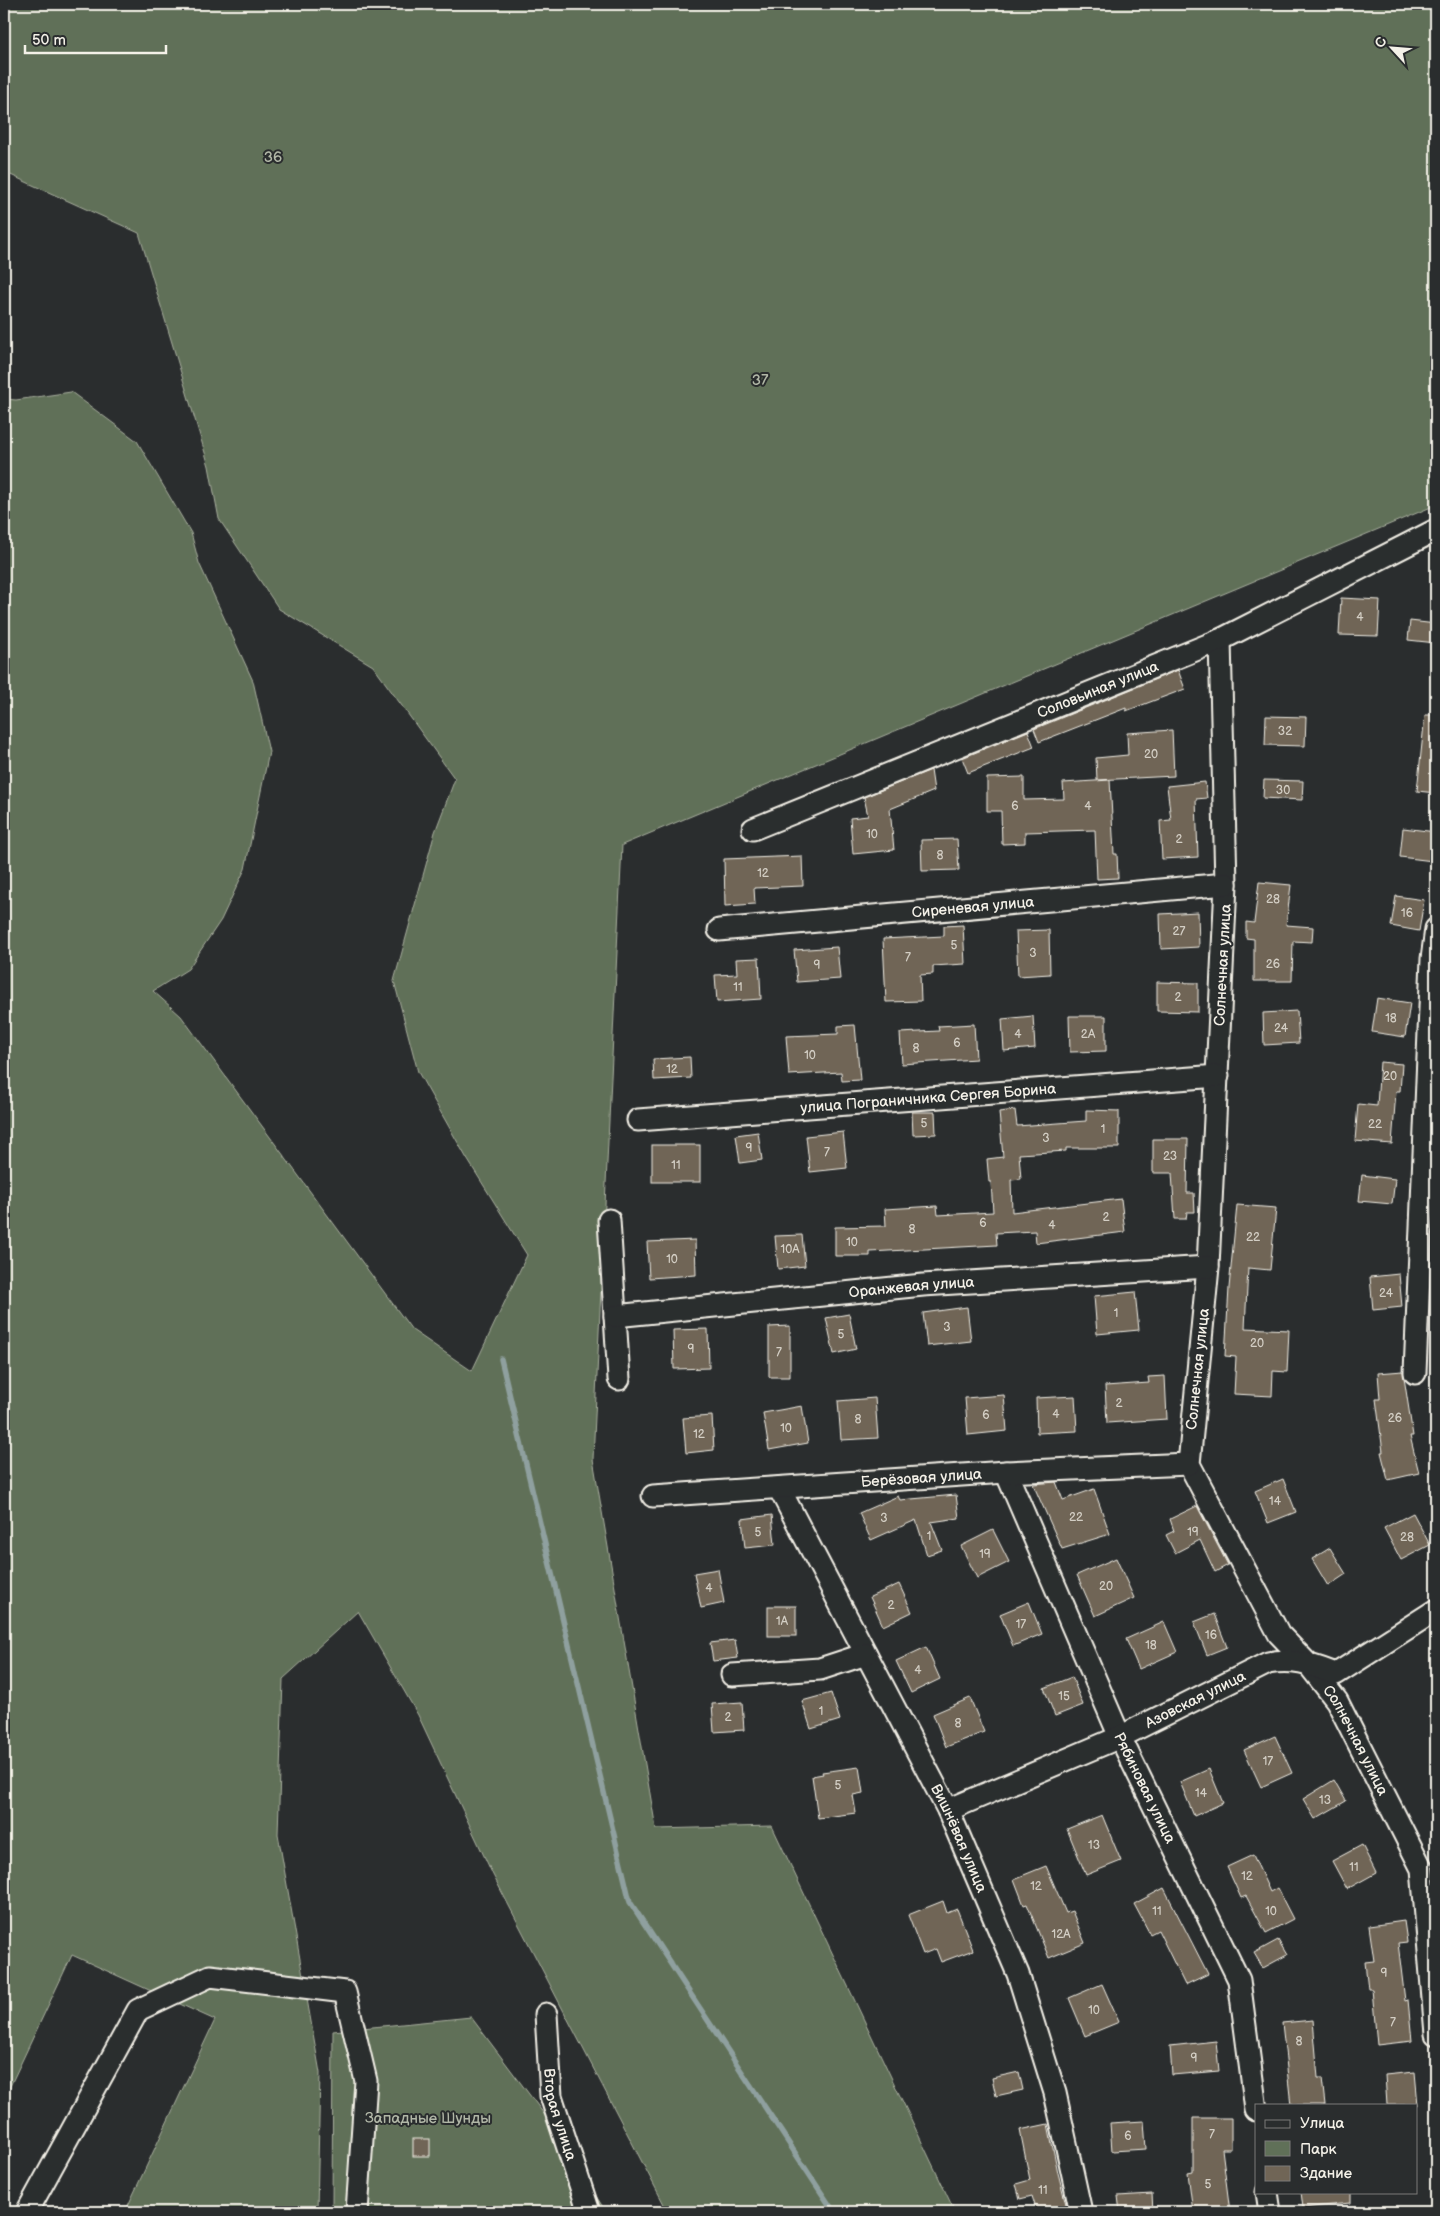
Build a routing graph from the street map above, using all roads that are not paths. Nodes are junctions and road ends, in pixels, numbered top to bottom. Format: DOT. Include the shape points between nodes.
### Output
graph roads {
  1 [pos="1436,530"];
  2 [pos="1220,640"];
  3 [pos="753,829"];
  4 [pos="1226,884"];
  5 [pos="1436,929"];
  6 [pos="719,930"];
  7 [pos="1434,960"];
  8 [pos="1218,1076"];
  9 [pos="638,1120"];
  10 [pos="609,1220"];
  11 [pos="1208,1267"];
  12 [pos="615,1316"];
  13 [pos="1415,1373"];
  14 [pos="619,1379"];
  15 [pos="1189,1464"];
  16 [pos="1006,1472"];
  17 [pos="779,1488"];
  18 [pos="653,1496"];
  19 [pos="1436,1610"];
  20 [pos="866,1654"];
  21 [pos="1308,1664"];
  22 [pos="732,1675"];
  23 [pos="1120,1737"];
  24 [pos="948,1810"];
  25 [pos="1429,1868"];
  26 [pos="546,2014"];
  27 [pos="1436,2034"];
  28 [pos="1255,2104"];
  29 [pos="1267,2194"];
  30 [pos="27,2212"];
  31 [pos="357,2212"];
  32 [pos="589,2212"];
  33 [pos="1081,2212"];
  34 [pos="1270,2212"];
  1 -- 2 [label="street, Соловьиная улица"];
  2 -- 3 [label="street, Соловьиная улица"];
  2 -- 4 [label="street, Солнечная улица"];
  4 -- 6 [label="street, Сиреневая улица"];
  4 -- 8 [label="street, Солнечная улица"];
  5 -- 7 [label="street"];
  7 -- 13 [label="street"];
  8 -- 9 [label="street, улица Пограничника Сергея Борина"];
  8 -- 11 [label="street, Солнечная улица"];
  10 -- 12 [label="street"];
  11 -- 12 [label="street, Оранжевая улица" via="923,1285"];
  11 -- 15 [label="street, Солнечная улица"];
  12 -- 14 [label="street"];
  15 -- 16 [label="street, Берёзовая улица"];
  15 -- 21 [label="street, Солнечная улица" via="1279,1634"];
  16 -- 17 [label="street, Берёзовая улица"];
  16 -- 23 [label="street, Рябиновая улица"];
  17 -- 18 [label="street, Берёзовая улица"];
  17 -- 20 [label="street, Вишнёвая улица"];
  19 -- 21 [label="street, Азовская улица" via="1336,1674"];
  20 -- 22 [label="street" via="820,1669"];
  20 -- 24 [label="street, Вишнёвая улица"];
  21 -- 23 [label="street, Азовская улица" via="1284,1660 1268,1663"];
  21 -- 25 [label="street, Солнечная улица" via="1337,1701"];
  23 -- 24 [label="street, Азовская улица"];
  23 -- 28 [label="street, Рябиновая улица" via="1239,1980"];
  24 -- 33 [label="street, Вишнёвая улица" via="1018,1974 1055,2093"];
  25 -- 27 [label="street, Солнечная улица"];
  26 -- 32 [label="street, Вторая улица" via="551,2096"];
  29 -- 34 [label="street"];
  30 -- 31 [label="street" via="138,2010 210,1976 345,1992 366,2081"];
}
